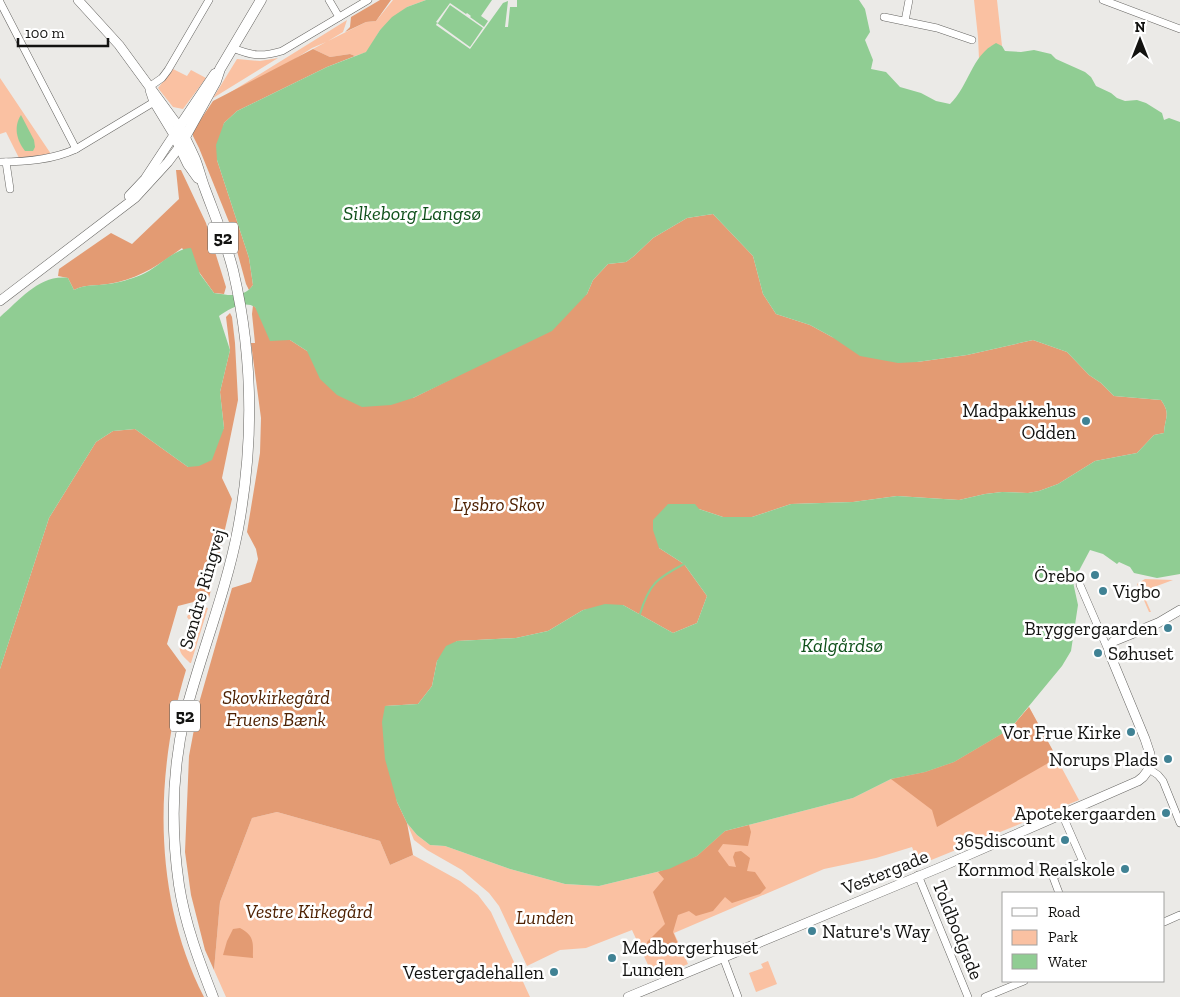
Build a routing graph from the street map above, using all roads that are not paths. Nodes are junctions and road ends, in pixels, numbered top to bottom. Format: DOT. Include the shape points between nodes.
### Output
graph roads {
  1 [pos="78,0"];
  2 [pos="209,0"];
  3 [pos="261,0"];
  4 [pos="329,0"];
  5 [pos="368,0"];
  6 [pos="909,0"];
  7 [pos="1103,0"];
  8 [pos="0,2"];
  9 [pos="1121,4"];
  10 [pos="339,17"];
  11 [pos="884,17"];
  12 [pos="905,21"];
  13 [pos="1180,29"];
  14 [pos="972,40"];
  15 [pos="233,48"];
  16 [pos="220,69"];
  17 [pos="149,87"];
  18 [pos="154,102"];
  19 [pos="179,136"];
  20 [pos="76,149"];
  21 [pos="3,162"];
  22 [pos="10,189"];
  23 [pos="106,219"];
  24 [pos="0,301"];
  25 [pos="1080,586"];
  26 [pos="1180,610"];
  27 [pos="1180,615"];
  28 [pos="1166,619"];
  29 [pos="1109,652"];
  30 [pos="1149,768"];
  31 [pos="1062,814"];
  32 [pos="1180,823"];
  33 [pos="918,875"];
  34 [pos="1059,892"];
  35 [pos="1180,915"];
  36 [pos="1165,922"];
  37 [pos="723,957"];
  38 [pos="1022,982"];
  39 [pos="213,997"];
  40 [pos="628,997"];
  41 [pos="738,997"];
  42 [pos="968,997"];
  43 [pos="985,997"];
  1 -- 17 [label="street" via="120,45"];
  2 -- 17 [label="street" via="168,70"];
  3 -- 15 [label="main road"];
  4 -- 10 [label="street"];
  5 -- 10 [label="street"];
  6 -- 12 [label="street"];
  7 -- 9 [label="street"];
  8 -- 20 [label="street"];
  9 -- 13 [label="street"];
  10 -- 15 [label="street" via="282,51 248,55"];
  11 -- 12 [label="street"];
  12 -- 14 [label="street"];
  15 -- 16 [label="main road"];
  16 -- 19 [label="main road" via="216,81"];
  16 -- 19 [label="main road" via="211,78"];
  17 -- 18 [label="street"];
  17 -- 19 [label="street" via="160,98"];
  18 -- 19 [label="street"];
  18 -- 20 [label="street"];
  19 -- 23 [label="street" via="145,179"];
  19 -- 23 [label="street" via="168,162 143,190"];
  19 -- 39 [label="main road, Søndre Ringvej / 52" via="188,164 205,189 225,244 242,313 250,403 247,470 236,541 185,718 175,789 175,852 179,887 199,961"];
  20 -- 21 [label="street" via="52,158"];
  21 -- 22 [label="street"];
  23 -- 24 [label="street"];
  25 -- 29 [label="street"];
  26 -- 28 [label="street"];
  27 -- 28 [label="street"];
  28 -- 29 [label="street" via="1114,641"];
  29 -- 30 [label="street" via="1149,749"];
  30 -- 31 [label="street, Vestergade" via="1132,784"];
  30 -- 32 [label="street" via="1163,781"];
  31 -- 33 [label="street, Vestergade"];
  31 -- 34 [label="street" via="1083,862 1053,877"];
  33 -- 37 [label="street, Vestergade"];
  33 -- 42 [label="street, Toldbodgade"];
  35 -- 36 [label="street"];
  37 -- 40 [label="street, Vestergade"];
  37 -- 41 [label="street"];
  38 -- 43 [label="street"];
}
